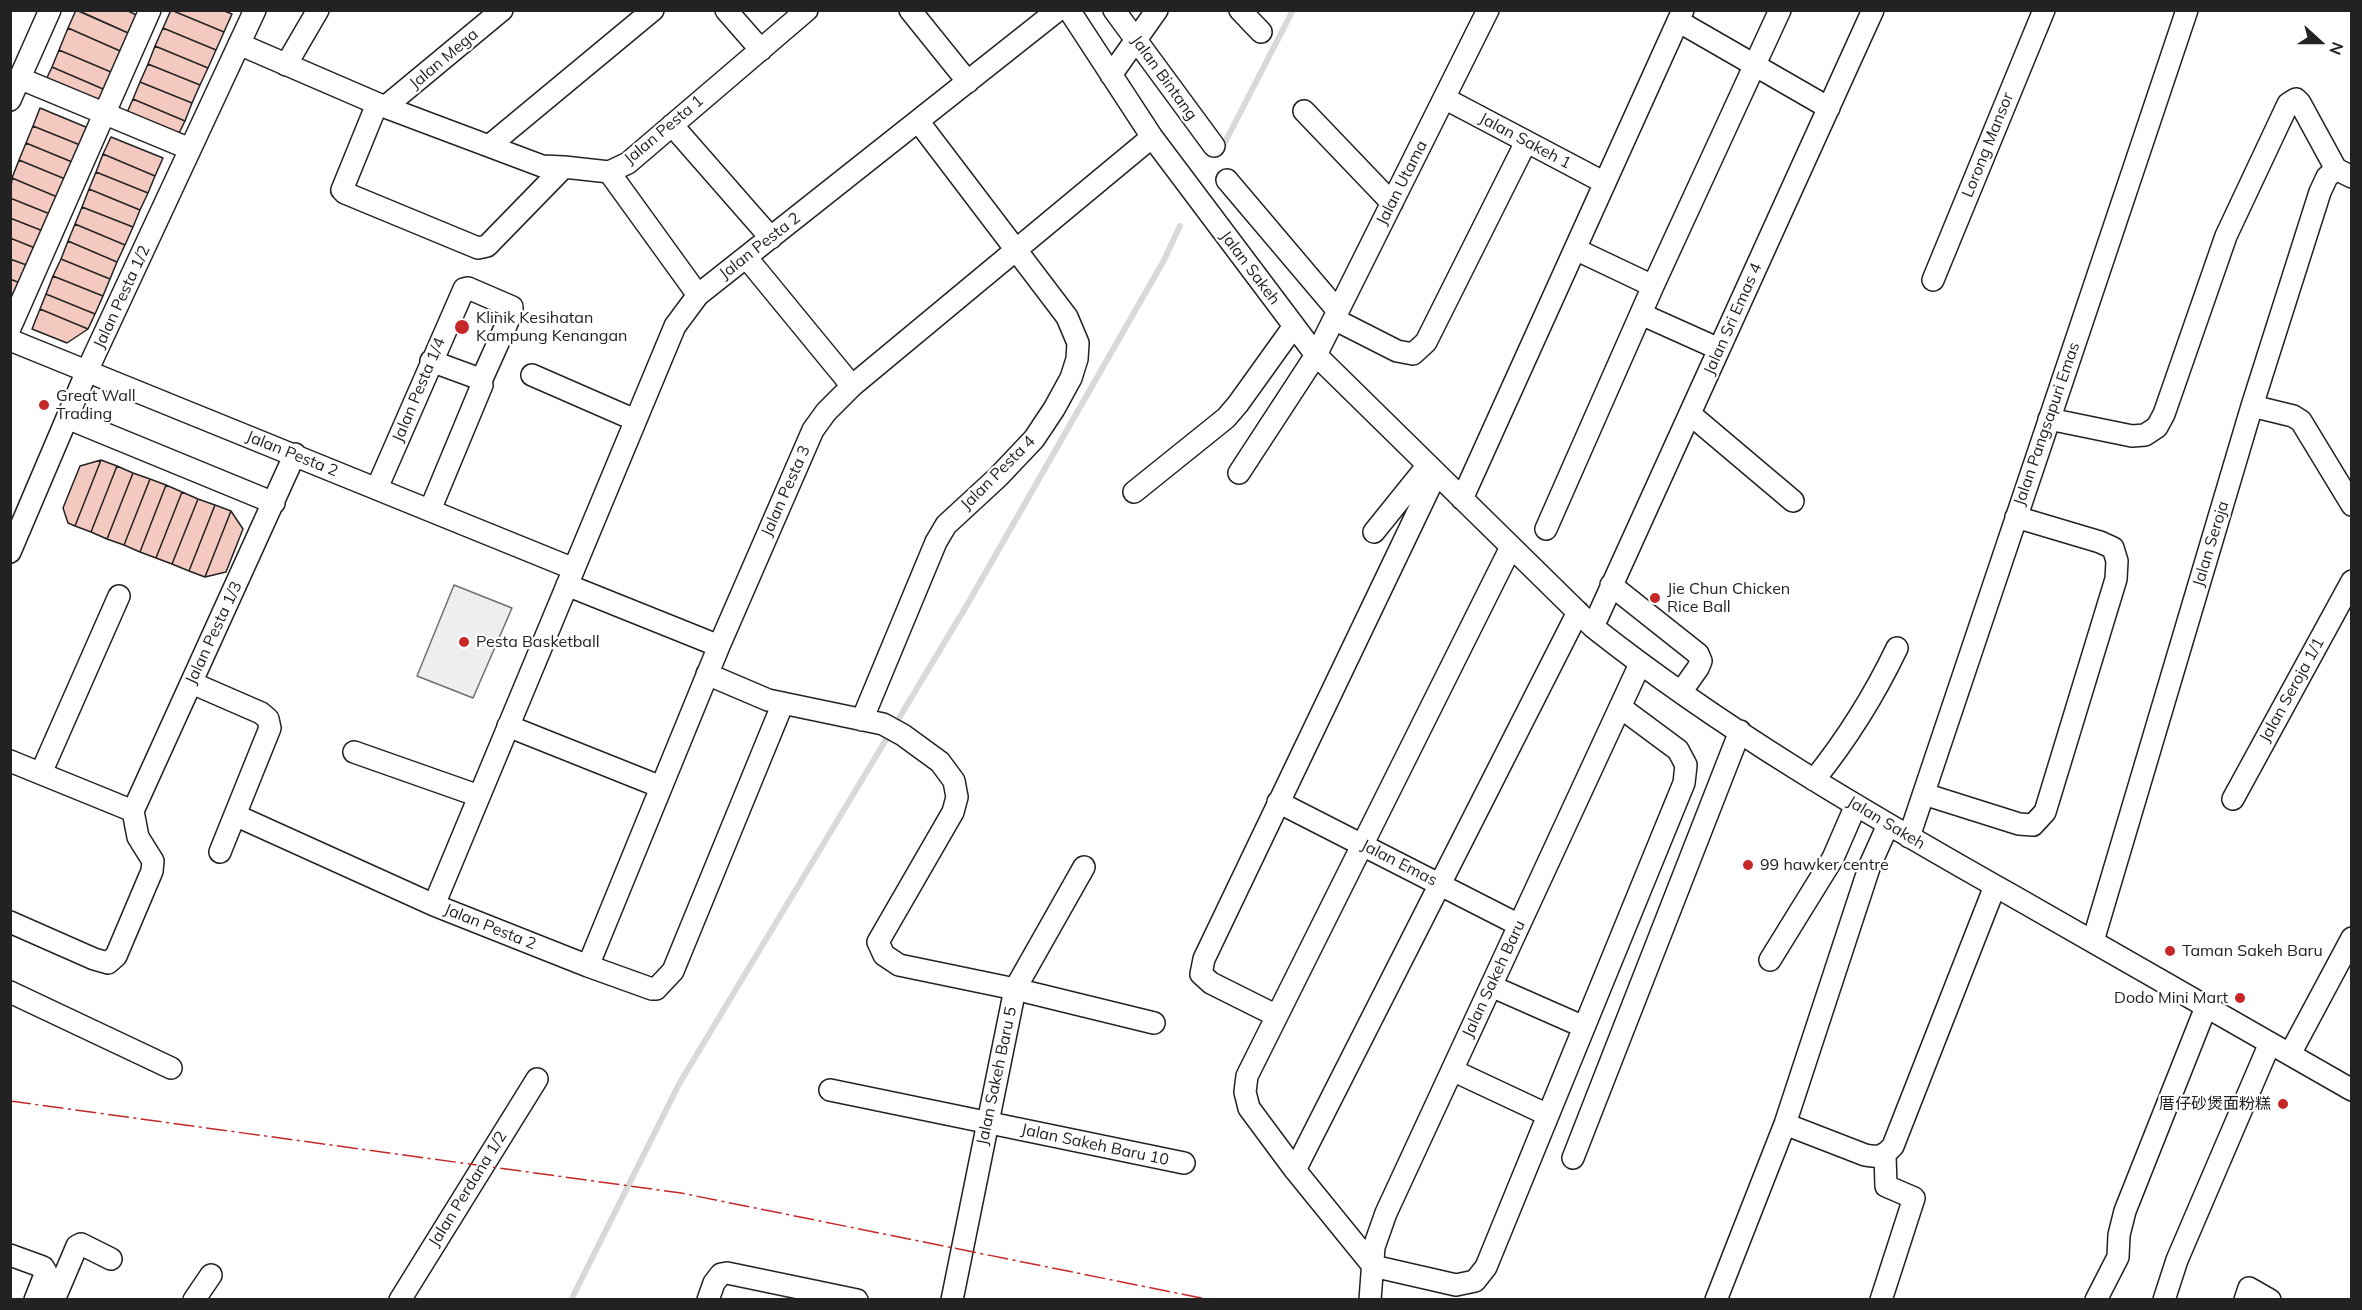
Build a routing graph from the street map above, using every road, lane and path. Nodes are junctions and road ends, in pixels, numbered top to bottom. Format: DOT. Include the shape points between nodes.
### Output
graph roads {
  1 [pos="50,10"];
  2 [pos="150,10"];
  3 [pos="255,10"];
  4 [pos="318,10"];
  5 [pos="502,10"];
  6 [pos="653,10"];
  7 [pos="726,10"];
  8 [pos="807,10"];
  9 [pos="910,10"];
  10 [pos="1058,10"];
  11 [pos="1069,10"];
  12 [pos="1114,10"];
  13 [pos="1157,10"];
  14 [pos="1240,10"];
  15 [pos="1488,10"];
  16 [pos="1780,10"];
  17 [pos="1873,10"];
  18 [pos="2044,10"];
  19 [pos="2187,10"];
  20 [pos="1680,16"];
  21 [pos="1261,32"];
  22 [pos="1136,39"];
  23 [pos="239,44"];
  24 [pos="761,50"];
  25 [pos="286,65"];
  26 [pos="1756,66"];
  27 [pos="1111,75"];
  28 [pos="19,78"];
  29 [pos="968,82"];
  30 [pos="1444,98"];
  31 [pos="10,100"];
  32 [pos="381,106"];
  33 [pos="1829,108"];
  34 [pos="1304,111"];
  35 [pos="105,114"];
  36 [pos="918,122"];
  37 [pos="672,125"];
  38 [pos="1152,137"];
  39 [pos="1526,142"];
  40 [pos="489,146"];
  41 [pos="1214,146"];
  42 [pos="190,149"];
  43 [pos="564,166"];
  44 [pos="609,172"];
  45 [pos="2344,173"];
  46 [pos="1227,180"];
  47 [pos="1605,183"];
  48 [pos="1392,203"];
  49 [pos="771,238"];
  50 [pos="1575,249"];
  51 [pos="1015,251"];
  52 [pos="746,257"];
  53 [pos="1933,280"];
  54 [pos="1653,286"];
  55 [pos="698,295"];
  56 [pos="1641,314"];
  57 [pos="1336,315"];
  58 [pos="1294,326"];
  59 [pos="10,328"];
  60 [pos="10,340"];
  61 [pos="1719,349"];
  62 [pos="1316,355"];
  63 [pos="431,361"];
  64 [pos="87,371"];
  65 [pos="532,375"];
  66 [pos="481,381"];
  67 [pos="852,386"];
  68 [pos="2252,406"];
  69 [pos="1690,414"];
  70 [pos="67,418"];
  71 [pos="2049,418"];
  72 [pos="635,420"];
  73 [pos="295,454"];
  74 [pos="1432,470"];
  75 [pos="1239,473"];
  76 [pos="377,488"];
  77 [pos="1134,492"];
  78 [pos="1462,499"];
  79 [pos="1793,501"];
  80 [pos="274,503"];
  81 [pos="2352,505"];
  82 [pos="430,510"];
  83 [pos="2016,517"];
  84 [pos="1546,529"];
  85 [pos="1374,532"];
  86 [pos="1511,547"];
  87 [pos="10,552"];
  88 [pos="571,577"];
  89 [pos="2352,581"];
  90 [pos="1611,585"];
  91 [pos="118,596"];
  92 [pos="1585,619"];
  93 [pos="719,646"];
  94 [pos="1897,648"];
  95 [pos="1640,664"];
  96 [pos="707,674"];
  97 [pos="192,682"];
  98 [pos="1681,692"];
  99 [pos="783,703"];
  100 [pos="1620,707"];
  101 [pos="862,720"];
  102 [pos="508,726"];
  103 [pos="1740,731"];
  104 [pos="354,752"];
  105 [pos="10,761"];
  106 [pos="41,773"];
  107 [pos="1814,780"];
  108 [pos="661,787"];
  109 [pos="1923,794"];
  110 [pos="479,796"];
  111 [pos="2233,799"];
  112 [pos="1278,802"];
  113 [pos="1856,805"];
  114 [pos="133,811"];
  115 [pos="235,815"];
  116 [pos="1888,825"];
  117 [pos="1909,837"];
  118 [pos="1363,844"];
  119 [pos="220,852"];
  120 [pos="1084,867"];
  121 [pos="1440,885"];
  122 [pos="1995,886"];
  123 [pos="434,905"];
  124 [pos="10,922"];
  125 [pos="1519,925"];
  126 [pos="2352,938"];
  127 [pos="2093,941"];
  128 [pos="1770,960"];
  129 [pos="588,966"];
  130 [pos="1491,986"];
  131 [pos="1015,989"];
  132 [pos="10,992"];
  133 [pos="2206,1007"];
  134 [pos="1277,1016"];
  135 [pos="1154,1023"];
  136 [pos="1584,1027"];
  137 [pos="2270,1043"];
  138 [pos="2290,1054"];
  139 [pos="171,1068"];
  140 [pos="1452,1070"];
  141 [pos="537,1079"];
  142 [pos="830,1090"];
  143 [pos="2352,1090"];
  144 [pos="1548,1115"];
  145 [pos="988,1122"];
  146 [pos="1785,1124"];
  147 [pos="1885,1155"];
  148 [pos="1573,1158"];
  149 [pos="1184,1163"];
  150 [pos="1295,1170"];
  151 [pos="10,1255"];
  152 [pos="111,1259"];
  153 [pos="1373,1266"];
  154 [pos="211,1275"];
  155 [pos="35,1299"];
  156 [pos="54,1299"];
  157 [pos="194,1299"];
  158 [pos="399,1299"];
  159 [pos="708,1299"];
  160 [pos="857,1299"];
  161 [pos="952,1299"];
  162 [pos="1370,1299"];
  163 [pos="1716,1299"];
  164 [pos="1881,1299"];
  165 [pos="2096,1299"];
  166 [pos="2164,1299"];
  167 [pos="2245,1299"];
  168 [pos="2270,1299"];
  1 -- 28 [label="street"];
  2 -- 35 [label="street"];
  3 -- 23 [label="street, Jalan Pesta 1/2"];
  4 -- 25 [label="street"];
  5 -- 32 [label="street, Jalan Mega"];
  6 -- 40 [label="street"];
  7 -- 24 [label="street"];
  8 -- 24 [label="street, Jalan Pesta 1"];
  9 -- 29 [label="street"];
  10 -- 29 [label="street, Jalan Pesta 2"];
  11 -- 27 [label="street, Jalan Sakeh"];
  12 -- 22 [label="street, Jalan Bintang"];
  13 -- 22 [label="street"];
  14 -- 21 [label="street"];
  15 -- 30 [label="street, Jalan Utama"];
  16 -- 26 [label="street"];
  17 -- 33 [label="street, Jalan Sri Emas 4"];
  18 -- 53 [label="street, Lorong Mansor"];
  19 -- 71 [label="street, Jalan Pangsapuri Emas"];
  20 -- 26 [label="street"];
  20 -- 47 [label="street"];
  22 -- 27 [label="street"];
  22 -- 41 [label="street, Jalan Bintang"];
  23 -- 25 [label="street"];
  23 -- 42 [label="street, Jalan Pesta 1/2"];
  24 -- 37 [label="street, Jalan Pesta 1"];
  25 -- 32 [label="street"];
  26 -- 33 [label="street"];
  26 -- 54 [label="street"];
  27 -- 38 [label="street, Jalan Sakeh"];
  28 -- 31 [label="street"];
  28 -- 35 [label="street"];
  29 -- 36 [label="street, Jalan Pesta 2"];
  30 -- 39 [label="street, Jalan Sakeh 1"];
  30 -- 48 [label="street, Jalan Utama"];
  32 -- 40 [label="street"];
  32 -- 43 [label="street" via="342,190 478,248 487,246"];
  33 -- 61 [label="street, Jalan Sri Emas 4"];
  34 -- 48 [label="street"];
  35 -- 42 [label="street"];
  35 -- 59 [label="street"];
  36 -- 49 [label="street, Jalan Pesta 2"];
  36 -- 51 [label="street, Jalan Pesta 4"];
  37 -- 44 [label="street, Jalan Pesta 1" via="627,163"];
  37 -- 49 [label="street"];
  38 -- 51 [label="street, Jalan Pesta 3"];
  38 -- 58 [label="street, Jalan Sakeh"];
  39 -- 47 [label="street, Jalan Sakeh 1"];
  39 -- 57 [label="street" via="1426,342 1413,354 1397,351"];
  40 -- 43 [label="street" via="542,166"];
  42 -- 64 [label="street, Jalan Pesta 1/2"];
  43 -- 44 [label="street"];
  44 -- 55 [label="street, Jalan Pesta 1"];
  45 -- 68 [label="street, Jalan Seroja" via="2327,177 2320,192"];
  45 -- 71 [label="street" via="2300,103 2292,100 2226,236 2186,356 2157,427 2145,435 2132,436"];
  46 -- 57 [label="street"];
  47 -- 50 [label="street"];
  48 -- 57 [label="street, Jalan Utama"];
  49 -- 52 [label="street, Jalan Pesta 2"];
  50 -- 54 [label="street"];
  50 -- 78 [label="street"];
  51 -- 67 [label="street, Jalan Pesta 3"];
  51 -- 101 [label="street, Jalan Pesta 4" via="1067,317 1077,343 1071,378 1034,439 946,525"];
  52 -- 55 [label="street, Jalan Pesta 2"];
  52 -- 67 [label="street"];
  54 -- 56 [label="street"];
  55 -- 72 [label="street, Jalan Pesta 2" via="675,326"];
  56 -- 61 [label="street"];
  56 -- 84 [label="street"];
  57 -- 62 [label="street, Jalan Utama"];
  58 -- 62 [label="street, Jalan Sakeh"];
  58 -- 77 [label="street" via="1226,418"];
  60 -- 64 [label="street, Jalan Pesta 2"];
  61 -- 69 [label="street, Jalan Sri Emas 4"];
  62 -- 74 [label="street, Jalan Sakeh"];
  62 -- 75 [label="street, Jalan Utama"];
  63 -- 66 [label="street"];
  63 -- 66 [label="street, Jalan Pesta 1/4" via="460,292 468,288 512,307"];
  63 -- 76 [label="street, Jalan Pesta 1/4"];
  64 -- 70 [label="street, Jalan Pesta 1/2"];
  64 -- 73 [label="street, Jalan Pesta 2"];
  65 -- 72 [label="street"];
  66 -- 82 [label="street"];
  67 -- 93 [label="street, Jalan Pesta 3" via="813,430"];
  68 -- 81 [label="street" via="2301,421"];
  68 -- 127 [label="street, Jalan Seroja"];
  69 -- 79 [label="street"];
  69 -- 90 [label="street, Jalan Sri Emas 4"];
  70 -- 80 [label="street"];
  70 -- 87 [label="street, Jalan Pesta 1/2"];
  71 -- 83 [label="street, Jalan Pangsapuri Emas"];
  72 -- 88 [label="street, Jalan Pesta 2"];
  73 -- 76 [label="street, Jalan Pesta 2"];
  73 -- 80 [label="street, Jalan Pesta 1/3"];
  74 -- 78 [label="street, Jalan Sakeh"];
  74 -- 85 [label="street"];
  74 -- 112 [label="street"];
  76 -- 82 [label="street, Jalan Pesta 2"];
  78 -- 86 [label="street, Jalan Sakeh"];
  80 -- 97 [label="street, Jalan Pesta 1/3"];
  82 -- 88 [label="street, Jalan Pesta 2"];
  83 -- 109 [label="street, Jalan Pangsapuri Emas"];
  83 -- 109 [label="street" via="2100,542 2113,548 2117,561 2116,579 2046,812 2033,825 2019,824"];
  86 -- 92 [label="street, Jalan Sakeh"];
  86 -- 118 [label="street"];
  88 -- 93 [label="street"];
  88 -- 102 [label="street, Jalan Pesta 2"];
  89 -- 111 [label="street, Jalan Seroja 1/1"];
  90 -- 92 [label="street, Jalan Sri Emas 4"];
  90 -- 98 [label="street" via="1698,654 1698,668"];
  91 -- 106 [label="street"];
  92 -- 95 [label="street, Jalan Sakeh"];
  92 -- 121 [label="street, Jalan Sri Emas 4"];
  93 -- 96 [label="street, Jalan Pesta 3"];
  94 -- 107 [label="street" via="1876,692"];
  95 -- 98 [label="street, Jalan Sakeh"];
  95 -- 100 [label="street, Jalan Sakeh Baru"];
  96 -- 99 [label="street"];
  96 -- 108 [label="street, Jalan Pesta 3"];
  97 -- 114 [label="street, Jalan Pesta 1/3"];
  97 -- 115 [label="street" via="261,713 270,728"];
  98 -- 103 [label="street, Jalan Sakeh"];
  99 -- 101 [label="street"];
  99 -- 129 [label="street, Jalan Pesta 2" via="673,971 652,989"];
  100 -- 125 [label="street, Jalan Sakeh Baru"];
  100 -- 136 [label="street" via="1678,750 1686,765 1684,783"];
  101 -- 131 [label="street" via="883,724 940,762 954,781 957,797 953,813 878,942 884,955 899,965"];
  102 -- 108 [label="street"];
  102 -- 110 [label="street, Jalan Pesta 2"];
  103 -- 107 [label="street, Jalan Sakeh"];
  103 -- 148 [label="street"];
  104 -- 110 [label="street"];
  105 -- 106 [label="street"];
  106 -- 114 [label="street"];
  107 -- 113 [label="street, Jalan Sakeh"];
  108 -- 129 [label="street, Jalan Pesta 3"];
  109 -- 117 [label="street, Jalan Pangsapuri Emas"];
  110 -- 123 [label="street, Jalan Pesta 2"];
  112 -- 118 [label="street, Jalan Emas"];
  112 -- 134 [label="street" via="1204,959 1201,974 1211,983"];
  113 -- 116 [label="street, Jalan Sakeh"];
  113 -- 128 [label="street" via="1833,858"];
  114 -- 124 [label="street" via="138,837 153,861 153,871 116,956 108,963 94,959"];
  115 -- 119 [label="street"];
  115 -- 123 [label="street"];
  116 -- 117 [label="street, Jalan Sakeh"];
  116 -- 146 [label="street" via="1870,865"];
  117 -- 122 [label="street, Jalan Sakeh"];
  118 -- 121 [label="street, Jalan Emas"];
  118 -- 134 [label="street"];
  120 -- 131 [label="street, Jalan Sakeh Baru 5"];
  121 -- 125 [label="street, Jalan Emas"];
  121 -- 150 [label="street, Jalan Sri Emas 4"];
  122 -- 127 [label="street, Jalan Sakeh"];
  122 -- 147 [label="street" via="1893,1146"];
  123 -- 129 [label="street, Jalan Pesta 2"];
  125 -- 130 [label="street, Jalan Sakeh Baru"];
  126 -- 138 [label="street"];
  127 -- 133 [label="street, Jalan Sakeh"];
  130 -- 136 [label="street"];
  130 -- 140 [label="street, Jalan Sakeh Baru"];
  131 -- 135 [label="street"];
  131 -- 145 [label="street, Jalan Sakeh Baru 5"];
  132 -- 139 [label="street"];
  133 -- 137 [label="street, Jalan Sakeh"];
  133 -- 165 [label="street" via="2125,1211 2115,1266"];
  134 -- 150 [label="street" via="1247,1076 1245,1092 1249,1108"];
  136 -- 144 [label="street"];
  137 -- 138 [label="street, Jalan Sakeh"];
  137 -- 166 [label="street" via="2176,1260"];
  138 -- 143 [label="street, Jalan Sakeh"];
  140 -- 144 [label="street"];
  140 -- 153 [label="street, Jalan Sakeh Baru" via="1386,1213 1374,1247"];
  141 -- 158 [label="street, Jalan Perdana 1/2"];
  142 -- 145 [label="street, Jalan Sakeh Baru 10"];
  144 -- 153 [label="street" via="1486,1267 1475,1281 1456,1285"];
  145 -- 149 [label="street, Jalan Sakeh Baru 10"];
  145 -- 161 [label="street, Jalan Sakeh Baru 5"];
  146 -- 147 [label="street" via="1865,1155"];
  146 -- 163 [label="street"];
  147 -- 164 [label="street" via="1886,1186 1914,1198"];
  150 -- 153 [label="street"];
  151 -- 155 [label="street" via="43,1267 46,1272"];
  152 -- 156 [label="street" via="77,1246"];
  153 -- 162 [label="street, Jalan Sakeh Baru"];
  154 -- 157 [label="street"];
  159 -- 160 [label="street" via="714,1283 727,1273"];
  167 -- 168 [label="street" via="2249,1288"];
}
